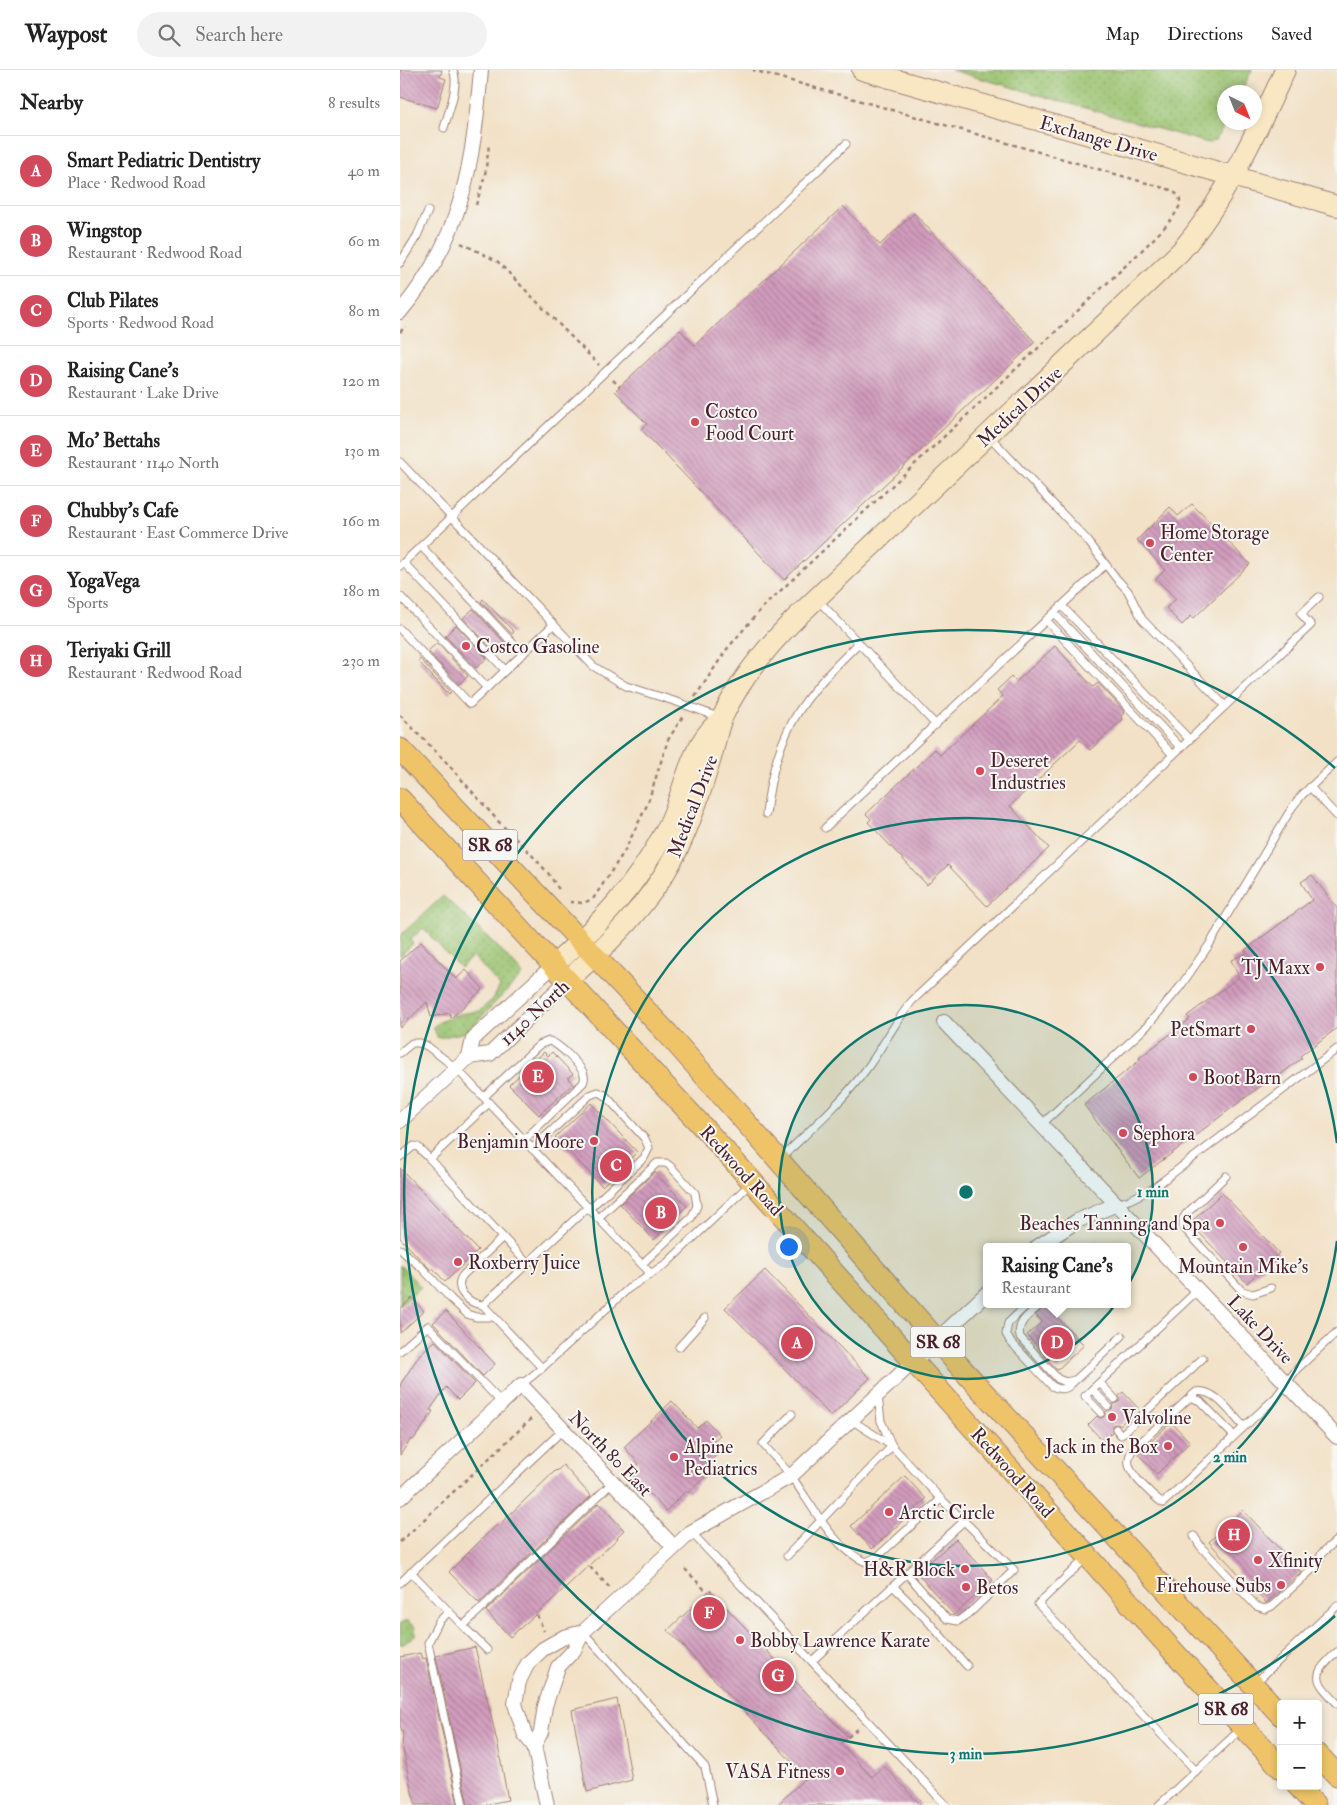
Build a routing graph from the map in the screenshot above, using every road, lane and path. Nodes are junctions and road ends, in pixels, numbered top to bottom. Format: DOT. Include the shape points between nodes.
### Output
graph roads {
  1 [pos="453,70"];
  2 [pos="481,70"];
  3 [pos="753,70"];
  4 [pos="862,70"];
  5 [pos="1284,70"];
  6 [pos="444,128"];
  7 [pos="846,144"];
  8 [pos="1231,176"];
  9 [pos="1337,206"];
  10 [pos="428,212"];
  11 [pos="461,243"];
  12 [pos="400,263"];
  13 [pos="400,312"];
  14 [pos="606,372"];
  15 [pos="620,387"];
  16 [pos="988,435"];
  17 [pos="400,462"];
  18 [pos="452,517"];
  19 [pos="421,546"];
  20 [pos="402,564"];
  21 [pos="1106,565"];
  22 [pos="400,596"];
  23 [pos="1319,597"];
  24 [pos="816,598"];
  25 [pos="1062,606"];
  26 [pos="1054,613"];
  27 [pos="1046,620"];
  28 [pos="554,625"];
  29 [pos="400,630"];
  30 [pos="859,644"];
  31 [pos="523,654"];
  32 [pos="505,670"];
  33 [pos="487,688"];
  34 [pos="689,706"];
  35 [pos="1225,706"];
  36 [pos="400,715"];
  37 [pos="722,719"];
  38 [pos="936,725"];
  39 [pos="1189,739"];
  40 [pos="1181,748"];
  41 [pos="400,749"];
  42 [pos="1173,755"];
  43 [pos="1337,762"];
  44 [pos="1310,787"];
  45 [pos="400,799"];
  46 [pos="766,814"];
  47 [pos="1337,816"];
  48 [pos="826,828"];
  49 [pos="561,894"];
  50 [pos="565,898"];
  51 [pos="587,949"];
  52 [pos="562,973"];
  53 [pos="944,1022"];
  54 [pos="1337,1049"];
  55 [pos="400,1053"];
  56 [pos="469,1057"];
  57 [pos="456,1068"];
  58 [pos="484,1097"];
  59 [pos="490,1103"];
  60 [pos="400,1121"];
  61 [pos="1041,1124"];
  62 [pos="524,1140"];
  63 [pos="532,1149"];
  64 [pos="400,1157"];
  65 [pos="430,1159"];
  66 [pos="778,1160"];
  67 [pos="1226,1176"];
  68 [pos="752,1182"];
  69 [pos="1117,1204"];
  70 [pos="589,1208"];
  71 [pos="598,1218"];
  72 [pos="503,1237"];
  73 [pos="1043,1243"];
  74 [pos="400,1249"];
  75 [pos="528,1263"];
  76 [pos="642,1264"];
  77 [pos="650,1274"];
  78 [pos="1270,1288"];
  79 [pos="1198,1290"];
  80 [pos="983,1297"];
  81 [pos="483,1305"];
  82 [pos="1024,1308"];
  83 [pos="1036,1308"];
  84 [pos="494,1317"];
  85 [pos="705,1318"];
  86 [pos="1337,1332"];
  87 [pos="1122,1336"];
  88 [pos="937,1341"];
  89 [pos="679,1347"];
  90 [pos="400,1351"];
  91 [pos="1202,1358"];
  92 [pos="914,1362"];
  93 [pos="542,1368"];
  94 [pos="1076,1379"];
  95 [pos="1100,1382"];
  96 [pos="1286,1383"];
  97 [pos="521,1385"];
  98 [pos="1092,1390"];
  99 [pos="878,1396"];
  100 [pos="1115,1399"];
  101 [pos="1186,1400"];
  102 [pos="502,1403"];
  103 [pos="1108,1406"];
  104 [pos="1101,1413"];
  105 [pos="792,1414"];
  106 [pos="531,1419"];
  107 [pos="850,1420"];
  108 [pos="1244,1427"];
  109 [pos="1116,1429"];
  110 [pos="563,1430"];
  111 [pos="1234,1436"];
  112 [pos="1337,1437"];
  113 [pos="892,1446"];
  114 [pos="791,1476"];
  115 [pos="613,1482"];
  116 [pos="400,1498"];
  117 [pos="940,1499"];
  118 [pos="820,1521"];
  119 [pos="964,1521"];
  120 [pos="690,1532"];
  121 [pos="1194,1536"];
  122 [pos="1337,1540"];
  123 [pos="400,1542"];
  124 [pos="674,1547"];
  125 [pos="787,1556"];
  126 [pos="1089,1556"];
  127 [pos="590,1567"];
  128 [pos="685,1569"];
  129 [pos="411,1572"];
  130 [pos="907,1574"];
  131 [pos="400,1583"];
  132 [pos="893,1586"];
  133 [pos="610,1588"];
  134 [pos="706,1591"];
  135 [pos="1337,1606"];
  136 [pos="449,1612"];
  137 [pos="537,1615"];
  138 [pos="463,1626"];
  139 [pos="583,1632"];
  140 [pos="547,1637"];
  141 [pos="487,1650"];
  142 [pos="1337,1652"];
  143 [pos="812,1662"];
  144 [pos="967,1666"];
  145 [pos="1253,1685"];
  146 [pos="1337,1703"];
  147 [pos="1277,1711"];
  148 [pos="858,1728"];
  149 [pos="1243,1728"];
  150 [pos="848,1737"];
  151 [pos="534,1746"];
  152 [pos="1322,1759"];
  153 [pos="1277,1764"];
  154 [pos="1196,1771"];
  155 [pos="1337,1775"];
  156 [pos="1302,1790"];
  157 [pos="463,1805"];
  158 [pos="547,1805"];
  159 [pos="713,1805"];
  160 [pos="946,1805"];
  161 [pos="1159,1805"];
  162 [pos="1315,1805"];
  1 -- 6 [label="lane" via="455,84"];
  2 -- 13 [label="street" via="472,154 462,200 434,264"];
  3 -- 34 [label="path" via="1171,190 1178,195 1180,204 1162,229 1136,255 760,609 726,649"];
  4 -- 8 [label="street, Exchange Drive"];
  5 -- 8 [label="street, Medical Drive"];
  7 -- 14 [label="lane"];
  8 -- 9 [label="street, Exchange Drive"];
  8 -- 16 [label="street, Medical Drive" via="1212,211 1180,252"];
  10 -- 12 [label="lane"];
  11 -- 14 [label="path" via="497,261"];
  14 -- 15 [label="path"];
  14 -- 18 [label="lane"];
  16 -- 21 [label="lane" via="1088,541"];
  16 -- 24 [label="street, Medical Drive"];
  17 -- 18 [label="lane"];
  18 -- 19 [label="lane"];
  18 -- 28 [label="lane"];
  19 -- 20 [label="lane"];
  19 -- 31 [label="lane"];
  20 -- 32 [label="lane"];
  21 -- 25 [label="lane"];
  21 -- 35 [label="lane" via="1131,595 1138,614"];
  22 -- 33 [label="lane"];
  23 -- 35 [label="lane" via="1301,614 1311,625"];
  24 -- 30 [label="lane"];
  24 -- 37 [label="street, Medical Drive" via="766,650"];
  25 -- 26 [label="lane"];
  25 -- 39 [label="lane"];
  26 -- 27 [label="lane"];
  26 -- 40 [label="lane"];
  27 -- 38 [label="lane"];
  27 -- 42 [label="lane"];
  28 -- 31 [label="lane"];
  28 -- 34 [label="lane" via="603,674 626,686"];
  29 -- 33 [label="lane" via="470,704"];
  30 -- 38 [label="lane"];
  30 -- 46 [label="lane" via="810,694 790,724 772,772"];
  31 -- 32 [label="lane"];
  32 -- 33 [label="lane"];
  34 -- 37 [label="lane"];
  34 -- 50 [label="path" via="668,740 640,823 597,895 583,904"];
  35 -- 39 [label="lane"];
  36 -- 49 [label="path" via="548,873"];
  37 -- 51 [label="street, Medical Drive" via="699,746 677,808 654,851"];
  38 -- 48 [label="lane"];
  39 -- 40 [label="lane"];
  40 -- 42 [label="lane"];
  41 -- 51 [label="main road, Redwood Road / SR 68"];
  42 -- 66 [label="lane" via="912,1001 854,1085"];
  43 -- 44 [label="lane"];
  44 -- 47 [label="lane"];
  44 -- 61 [label="lane" via="1293,806 1209,944 1164,1007"];
  45 -- 52 [label="main road, Redwood Road / SR 68"];
  51 -- 52 [label="street, 1140 North"];
  51 -- 66 [label="main road, Redwood Road / SR 68" via="668,1034"];
  52 -- 56 [label="street, 1140 North" via="474,1039"];
  52 -- 56 [label="street, 1140 North" via="490,1054"];
  52 -- 68 [label="main road, Redwood Road / SR 68"];
  53 -- 61 [label="street, Lake Drive"];
  54 -- 69 [label="lane" via="1152,1189"];
  55 -- 57 [label="lane" via="412,1043 420,1043"];
  56 -- 57 [label="street, 1140 North"];
  57 -- 58 [label="lane"];
  57 -- 60 [label="street, 1140 North"];
  58 -- 59 [label="lane"];
  58 -- 62 [label="lane" via="544,1042 554,1042 564,1052 584,1074 584,1083"];
  59 -- 62 [label="lane"];
  59 -- 65 [label="lane"];
  61 -- 69 [label="street, Lake Drive"];
  62 -- 63 [label="lane"];
  63 -- 70 [label="lane"];
  63 -- 70 [label="lane" via="590,1095 598,1092 605,1095 645,1139 649,1148 644,1158"];
  64 -- 65 [label="lane" via="414,1146"];
  65 -- 72 [label="lane"];
  66 -- 88 [label="main road, Redwood Road / SR 68"];
  67 -- 78 [label="lane" via="1186,1214 1183,1227 1242,1291 1253,1294"];
  68 -- 77 [label="lane" via="667,1263"];
  68 -- 92 [label="main road, Redwood Road / SR 68"];
  69 -- 73 [label="street" via="1076,1221"];
  69 -- 79 [label="street, Lake Drive"];
  70 -- 71 [label="lane"];
  70 -- 75 [label="lane"];
  71 -- 76 [label="lane"];
  71 -- 76 [label="lane" via="657,1163 670,1166 692,1188 697,1200 694,1212"];
  72 -- 75 [label="lane"];
  72 -- 81 [label="lane" via="460,1281 461,1291 470,1302"];
  74 -- 84 [label="lane" via="468,1314"];
  75 -- 81 [label="lane"];
  76 -- 77 [label="lane"];
  77 -- 93 [label="lane" via="629,1288"];
  79 -- 95 [label="lane"];
  79 -- 96 [label="street, Lake Drive"];
  80 -- 88 [label="street"];
  81 -- 84 [label="lane"];
  82 -- 94 [label="lane" via="1008,1323 1007,1338 1052,1386 1064,1389"];
  83 -- 94 [label="lane" via="1022,1321 1020,1337 1058,1379 1066,1382"];
  84 -- 93 [label="lane"];
  85 -- 89 [label="lane"];
  86 -- 96 [label="lane"];
  87 -- 94 [label="lane"];
  88 -- 92 [label="street"];
  88 -- 145 [label="main road, Redwood Road / SR 68"];
  90 -- 102 [label="lane" via="428,1326"];
  91 -- 109 [label="lane" via="1133,1418 1121,1434"];
  92 -- 99 [label="street"];
  92 -- 126 [label="main road, Redwood Road / SR 68"];
  93 -- 97 [label="lane"];
  95 -- 98 [label="lane"];
  95 -- 100 [label="lane"];
  96 -- 108 [label="lane"];
  96 -- 112 [label="street, Lake Drive"];
  97 -- 102 [label="street"];
  97 -- 110 [label="street, North 80 East"];
  98 -- 103 [label="lane"];
  98 -- 104 [label="lane" via="1085,1396"];
  99 -- 107 [label="street"];
  99 -- 113 [label="lane" via="881,1421"];
  101 -- 108 [label="lane" via="1196,1392 1210,1392"];
  101 -- 111 [label="lane" via="1200,1400"];
  101 -- 111 [label="lane" via="1133,1449 1129,1457 1131,1471 1163,1504"];
  102 -- 116 [label="street"];
  105 -- 114 [label="lane" via="763,1444"];
  106 -- 123 [label="path"];
  107 -- 113 [label="lane"];
  107 -- 114 [label="street"];
  108 -- 111 [label="lane"];
  110 -- 115 [label="street, North 80 East"];
  110 -- 129 [label="lane"];
  113 -- 117 [label="lane"];
  113 -- 118 [label="lane"];
  114 -- 118 [label="lane"];
  114 -- 120 [label="street"];
  115 -- 124 [label="street, North 80 East"];
  115 -- 138 [label="lane"];
  117 -- 118 [label="lane" via="877,1557 866,1562 854,1557"];
  117 -- 119 [label="lane"];
  118 -- 125 [label="lane"];
  119 -- 130 [label="lane"];
  119 -- 130 [label="lane" via="1014,1570 973,1610 958,1621 946,1619"];
  120 -- 124 [label="street"];
  120 -- 143 [label="lane"];
  121 -- 122 [label="lane" via="1256,1606 1265,1609 1316,1566 1322,1553"];
  124 -- 139 [label="street"];
  126 -- 149 [label="main road, Redwood Road / SR 68"];
  126 -- 154 [label="lane" via="1038,1604"];
  127 -- 133 [label="path"];
  128 -- 134 [label="path"];
  129 -- 131 [label="lane"];
  129 -- 136 [label="lane"];
  130 -- 132 [label="lane"];
  132 -- 143 [label="lane"];
  132 -- 144 [label="lane"];
  135 -- 145 [label="lane"];
  136 -- 138 [label="lane"];
  136 -- 157 [label="lane" via="438,1621 428,1643"];
  137 -- 140 [label="path"];
  138 -- 141 [label="lane"];
  139 -- 151 [label="street" via="574,1650 558,1667 545,1706 541,1732"];
  139 -- 151 [label="street" via="564,1637 544,1649 528,1663 519,1681 515,1704 525,1735"];
  139 -- 159 [label="lane" via="705,1767"];
  142 -- 146 [label="lane" via="1322,1666 1319,1677 1322,1686"];
  143 -- 160 [label="lane"];
  145 -- 147 [label="main road, Redwood Road / SR 68"];
  148 -- 150 [label="path"];
  149 -- 153 [label="main road, Redwood Road / SR 68"];
  149 -- 154 [label="lane"];
  151 -- 158 [label="street"];
  152 -- 155 [label="main road"];
  154 -- 161 [label="lane"];
  156 -- 162 [label="main road"];
}
